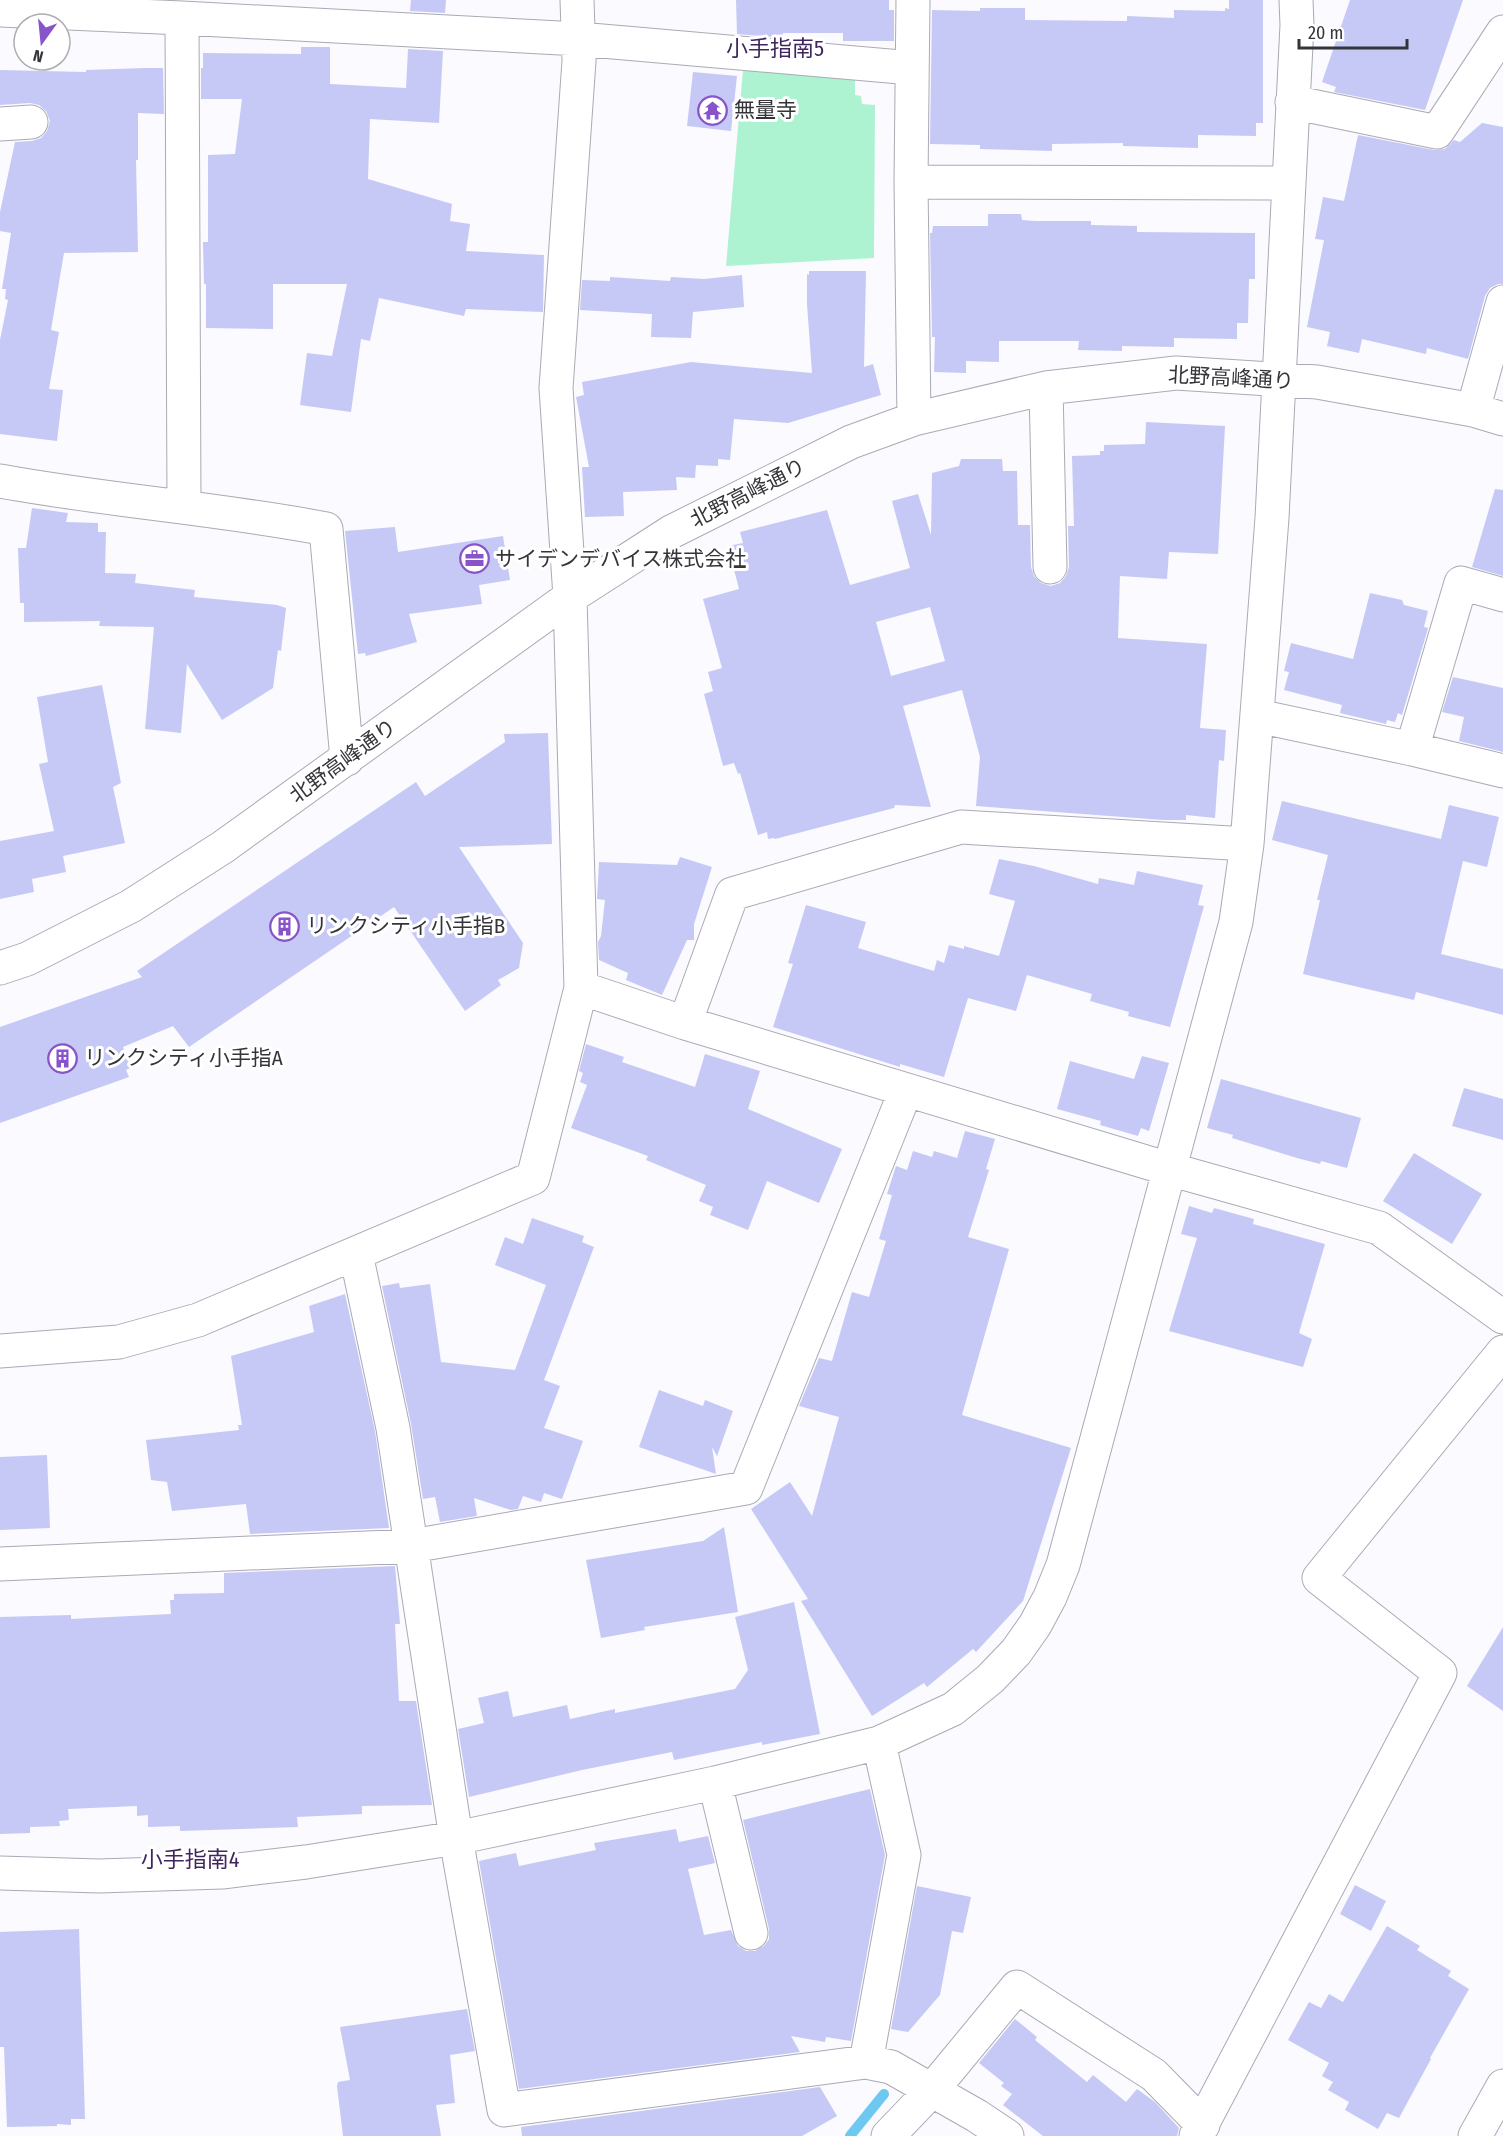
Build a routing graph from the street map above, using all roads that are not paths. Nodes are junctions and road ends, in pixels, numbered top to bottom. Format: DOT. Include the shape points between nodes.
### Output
graph roads {
  1 [pos="577,0"];
  2 [pos="913,0"];
  3 [pos="1296,0"];
  4 [pos="0,10"];
  5 [pos="182,18"];
  6 [pos="1503,32"];
  7 [pos="579,39"];
  8 [pos="912,68"];
  9 [pos="1292,102"];
  10 [pos="911,182"];
  11 [pos="1288,183"];
  12 [pos="1503,302"];
  13 [pos="1278,380"];
  14 [pos="1046,388"];
  15 [pos="1488,415"];
  16 [pos="914,419"];
  17 [pos="0,481"];
  18 [pos="184,507"];
  19 [pos="1050,567"];
  20 [pos="1503,595"];
  21 [pos="570,597"];
  22 [pos="1258,716"];
  23 [pos="1412,749"];
  24 [pos="346,759"];
  25 [pos="1503,771"];
  26 [pos="1247,844"];
  27 [pos="0,968"];
  28 [pos="581,988"];
  29 [pos="685,1023"];
  30 [pos="906,1090"];
  31 [pos="1169,1169"];
  32 [pos="356,1254"];
  33 [pos="1503,1317"];
  34 [pos="0,1351"];
  35 [pos="1503,1352"];
  36 [pos="412,1546"];
  37 [pos="0,1564"];
  38 [pos="879,1743"];
  39 [pos="715,1783"];
  40 [pos="456,1838"];
  41 [pos="0,1873"];
  42 [pos="751,1933"];
  43 [pos="866,2062"];
  44 [pos="1503,2086"];
  45 [pos="927,2095"];
  46 [pos="1200,2130"];
  47 [pos="888,2136"];
  48 [pos="915,2136"];
  49 [pos="1007,2136"];
  50 [pos="1475,2136"];
  1 -- 7 [label="street"];
  2 -- 8 [label="street"];
  3 -- 9 [label="street"];
  4 -- 5 [label="street"];
  5 -- 7 [label="street"];
  5 -- 18 [label="street"];
  6 -- 9 [label="street" via="1437,132"];
  7 -- 8 [label="street"];
  7 -- 21 [label="street" via="556,388"];
  8 -- 10 [label="street"];
  9 -- 11 [label="street"];
  10 -- 11 [label="street"];
  10 -- 16 [label="street"];
  11 -- 13 [label="street"];
  12 -- 15 [label="street"];
  13 -- 14 [label="street, 北野高峰通り" via="1176,373"];
  13 -- 15 [label="street, 北野高峰通り" via="1317,382"];
  13 -- 22 [label="street"];
  14 -- 16 [label="street, 北野高峰通り"];
  14 -- 19 [label="street"];
  16 -- 21 [label="street, 北野高峰通り" via="851,442 671,532"];
  17 -- 18 [label="street"];
  18 -- 24 [label="street" via="326,529"];
  20 -- 23 [label="street" via="1461,583"];
  21 -- 24 [label="street, 北野高峰通り"];
  21 -- 28 [label="street"];
  22 -- 23 [label="street"];
  22 -- 26 [label="street"];
  23 -- 25 [label="street"];
  24 -- 27 [label="street, 北野高峰通り" via="223,848 130,906"];
  26 -- 29 [label="street" via="961,827 732,894"];
  26 -- 31 [label="street" via="1236,922"];
  28 -- 29 [label="street"];
  28 -- 32 [label="street" via="532,1178"];
  29 -- 30 [label="street"];
  30 -- 31 [label="street"];
  30 -- 36 [label="street" via="746,1488"];
  31 -- 33 [label="street" via="1379,1228"];
  31 -- 38 [label="street" via="1066,1554 1050,1597 1016,1652 990,1678 953,1709"];
  32 -- 34 [label="street" via="198,1320 119,1342"];
  32 -- 36 [label="street" via="393,1428"];
  35 -- 46 [label="street" via="1319,1578 1440,1673"];
  36 -- 37 [label="street"];
  36 -- 40 [label="street"];
  38 -- 39 [label="street"];
  38 -- 43 [label="street" via="904,1855"];
  39 -- 40 [label="street"];
  39 -- 42 [label="street"];
  40 -- 41 [label="street" via="222,1872 99,1876"];
  40 -- 43 [label="street" via="504,2110"];
  43 -- 45 [label="street" via="891,2067"];
  44 -- 50 [label="street"];
  45 -- 46 [label="street" via="1017,1987 1154,2075"];
  45 -- 47 [label="street"];
  45 -- 48 [label="street"];
  45 -- 49 [label="street"];
}
